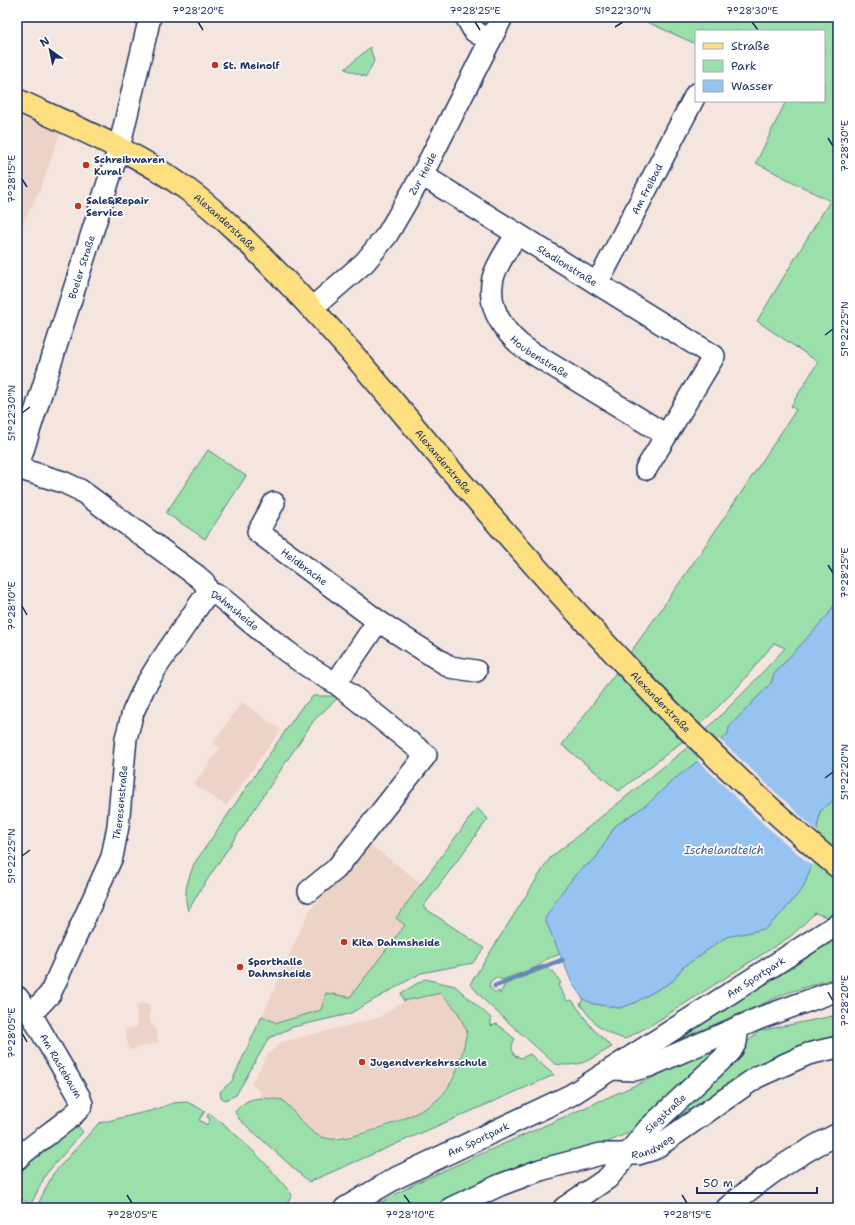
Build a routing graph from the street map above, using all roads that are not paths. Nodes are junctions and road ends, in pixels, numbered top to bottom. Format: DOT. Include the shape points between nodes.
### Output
graph roads {
  1 [pos="150,17"];
  2 [pos="466,17"];
  3 [pos="502,17"];
  4 [pos="490,40"];
  5 [pos="695,96"];
  6 [pos="17,100"];
  7 [pos="119,148"];
  8 [pos="422,175"];
  9 [pos="517,234"];
  10 [pos="596,283"];
  11 [pos="312,308"];
  12 [pos="666,435"];
  13 [pos="17,468"];
  14 [pos="646,469"];
  15 [pos="274,503"];
  16 [pos="208,592"];
  17 [pos="378,621"];
  18 [pos="476,671"];
  19 [pos="336,683"];
  20 [pos="838,868"];
  21 [pos="309,891"];
  22 [pos="838,924"];
  23 [pos="838,990"];
  24 [pos="17,997"];
  25 [pos="31,1014"];
  26 [pos="738,1027"];
  27 [pos="838,1047"];
  28 [pos="612,1069"];
  29 [pos="838,1134"];
  30 [pos="628,1154"];
  31 [pos="17,1159"];
  32 [pos="345,1208"];
  33 [pos="451,1208"];
  34 [pos="564,1208"];
  35 [pos="726,1208"];
  1 -- 7 [label="street, Boeler Straße"];
  2 -- 4 [label="street" via="474,31"];
  3 -- 4 [label="street, Zur Heide"];
  4 -- 8 [label="street, Zur Heide"];
  5 -- 10 [label="street, Am Freibad" via="606,269"];
  6 -- 7 [label="main road, Alexanderstraße"];
  7 -- 11 [label="main road, Alexanderstraße" via="206,203"];
  7 -- 13 [label="street, Boeler Straße"];
  8 -- 9 [label="street, Stadionstraße"];
  8 -- 11 [label="street, Zur Heide" via="394,224 376,249 365,262"];
  9 -- 10 [label="street, Stadionstraße"];
  9 -- 12 [label="street, Houbenstraße" via="493,277 492,300 505,330 516,343 529,352"];
  10 -- 12 [label="street, Stadionstraße" via="714,356"];
  11 -- 20 [label="main road, Alexanderstraße" via="550,583 636,675 736,777"];
  12 -- 14 [label="street"];
  13 -- 16 [label="street, Dahmsheide" via="80,490 197,576 204,582"];
  15 -- 17 [label="street, Heidbrache" via="258,532"];
  16 -- 19 [label="street, Dahmsheide" via="218,596 300,661"];
  16 -- 25 [label="street, Theresenstraße" via="158,665 133,712 126,738 118,826 112,857 50,994"];
  17 -- 18 [label="street, Heidbrache" via="450,667"];
  17 -- 19 [label="street"];
  19 -- 21 [label="street, Dahmsheide" via="426,755 336,869"];
  22 -- 28 [label="street, Am Sportpark"];
  23 -- 26 [label="street"];
  24 -- 25 [label="street, Am Rastebaum"];
  25 -- 31 [label="street, Am Rastebaum" via="82,1104 77,1112"];
  26 -- 28 [label="street" via="649,1066 634,1070"];
  26 -- 30 [label="street, Siegstraße" via="736,1042 731,1051 648,1129"];
  27 -- 30 [label="street, Randweg" via="808,1054 757,1077 654,1149"];
  28 -- 32 [label="street, Am Sportpark" via="571,1094 396,1178"];
  29 -- 35 [label="street" via="790,1160"];
  30 -- 33 [label="street, Randweg" via="601,1154 540,1170"];
  30 -- 34 [label="street, Siegstraße" via="608,1178"];
}
